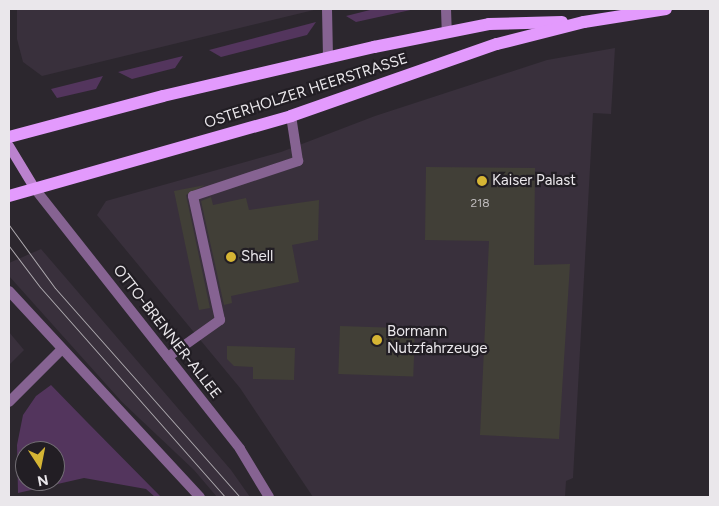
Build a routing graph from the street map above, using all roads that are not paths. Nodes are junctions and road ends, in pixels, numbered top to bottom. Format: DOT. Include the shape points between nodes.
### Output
graph roads {
  1 [pos="327,9"];
  2 [pos="446,9"];
  3 [pos="666,9"];
  4 [pos="584,22"];
  5 [pos="447,32"];
  6 [pos="328,57"];
  7 [pos="291,116"];
  8 [pos="9,136"];
  9 [pos="9,146"];
  10 [pos="35,189"];
  11 [pos="9,196"];
  12 [pos="9,291"];
  13 [pos="62,349"];
  14 [pos="168,357"];
  15 [pos="9,402"];
  16 [pos="200,497"];
  17 [pos="269,497"];
  1 -- 6 [label="street"];
  2 -- 5 [label="street"];
  3 -- 4 [label="main road, OSTERHOLZER HEERSTRASSE"];
  4 -- 5 [label="main road, OSTERHOLZER HEERSTRASSE" via="489,24"];
  4 -- 7 [label="main road, OSTERHOLZER HEERSTRASSE" via="497,44"];
  5 -- 6 [label="main road, OSTERHOLZER HEERSTRASSE"];
  6 -- 8 [label="main road, OSTERHOLZER HEERSTRASSE"];
  7 -- 10 [label="main road, OSTERHOLZER HEERSTRASSE"];
  7 -- 14 [label="street" via="298,161 193,196 220,320"];
  9 -- 10 [label="main road"];
  10 -- 11 [label="main road, OSTERHOLZER HEERSTRASSE"];
  10 -- 14 [label="street, OTTO-BRENNER-ALLEE"];
  12 -- 13 [label="street"];
  13 -- 15 [label="street"];
  13 -- 16 [label="street"];
  14 -- 17 [label="street, OTTO-BRENNER-ALLEE" via="240,449"];
}
